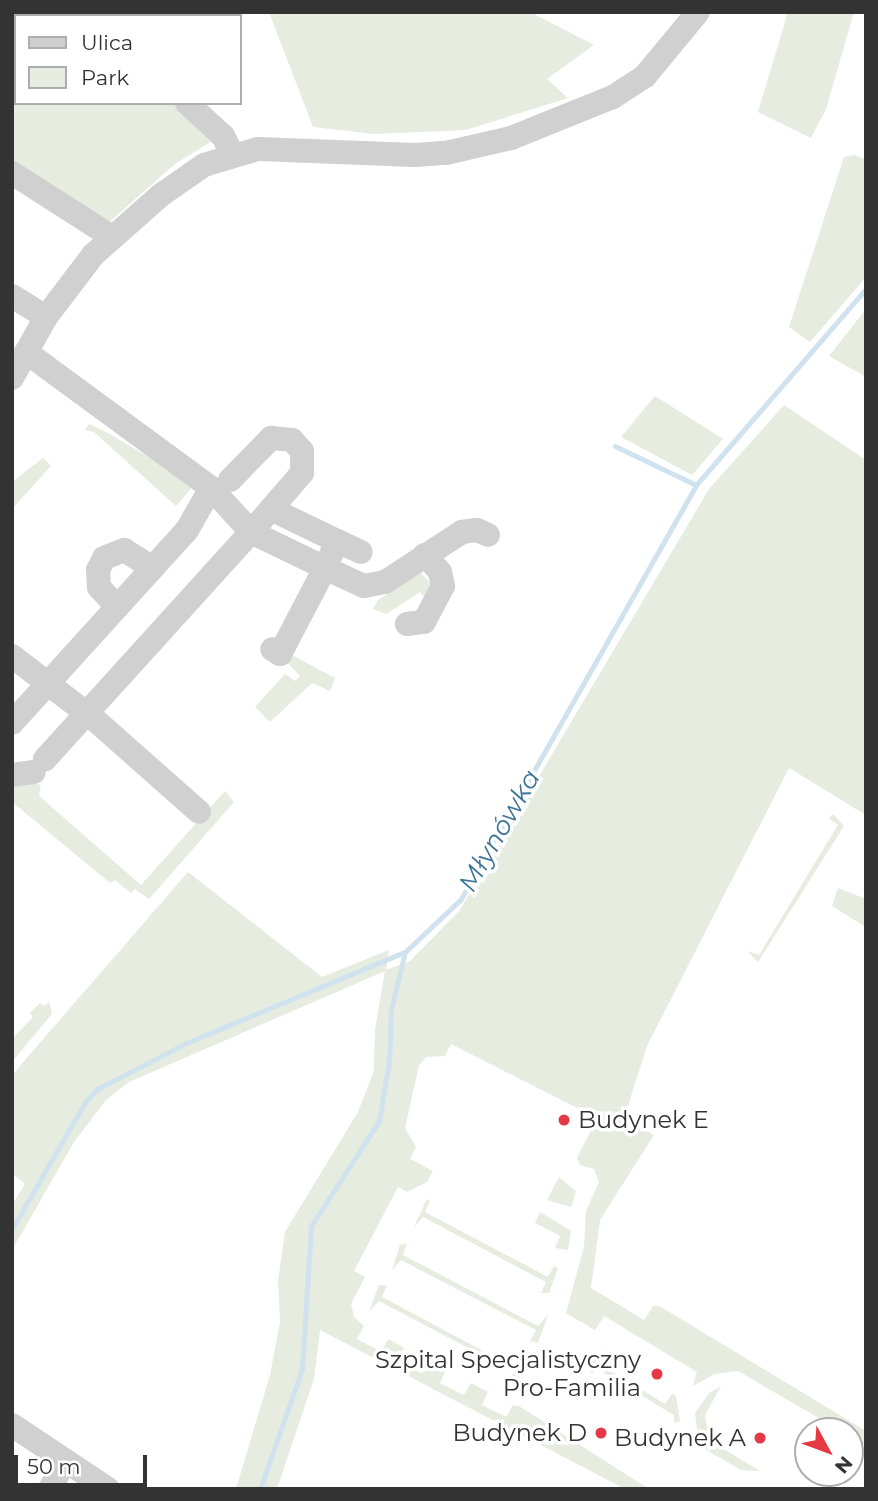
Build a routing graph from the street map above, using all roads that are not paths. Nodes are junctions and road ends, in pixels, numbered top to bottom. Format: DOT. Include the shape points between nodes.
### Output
graph roads {
  1 [pos="698,12"];
  2 [pos="189,105"];
  3 [pos="232,153"];
  4 [pos="12,173"];
  5 [pos="112,237"];
  6 [pos="12,296"];
  7 [pos="46,317"];
  8 [pos="26,352"];
  9 [pos="12,378"];
  10 [pos="221,484"];
  11 [pos="271,509"];
  12 [pos="251,532"];
  13 [pos="488,535"];
  14 [pos="337,541"];
  15 [pos="361,552"];
  16 [pos="425,555"];
  17 [pos="153,568"];
  18 [pos="325,568"];
  19 [pos="117,607"];
  20 [pos="407,624"];
  21 [pos="272,649"];
  22 [pos="12,656"];
  23 [pos="49,682"];
  24 [pos="87,713"];
  25 [pos="12,723"];
  26 [pos="30,769"];
  27 [pos="198,812"];
  28 [pos="12,1425"];
  29 [pos="64,1463"];
  30 [pos="50,1489"];
  31 [pos="108,1489"];
  1 -- 3 [label="street" via="669,52 613,97 501,141 415,155 283,148"];
  2 -- 3 [label="street" via="223,136"];
  3 -- 5 [label="street" via="177,182"];
  4 -- 5 [label="street"];
  5 -- 7 [label="street"];
  6 -- 7 [label="street"];
  7 -- 8 [label="street"];
  8 -- 9 [label="street"];
  8 -- 10 [label="street"];
  10 -- 11 [label="street" via="266,441 278,437 292,440 304,458 302,473"];
  10 -- 12 [label="street"];
  10 -- 17 [label="street"];
  11 -- 12 [label="street"];
  11 -- 14 [label="street"];
  12 -- 18 [label="street"];
  12 -- 24 [label="street"];
  13 -- 16 [label="street" via="469,529"];
  14 -- 15 [label="street"];
  14 -- 18 [label="street"];
  16 -- 18 [label="street" via="374,586 354,583"];
  16 -- 20 [label="street" via="440,572 441,595 424,622"];
  17 -- 19 [label="street"];
  17 -- 19 [label="street" via="124,550 104,558 98,584"];
  18 -- 21 [label="street" via="281,654"];
  19 -- 23 [label="street"];
  22 -- 23 [label="street"];
  23 -- 24 [label="street"];
  23 -- 25 [label="street"];
  24 -- 26 [label="street"];
  24 -- 27 [label="street"];
  28 -- 29 [label="street"];
  29 -- 30 [label="street"];
  29 -- 31 [label="street"];
}
